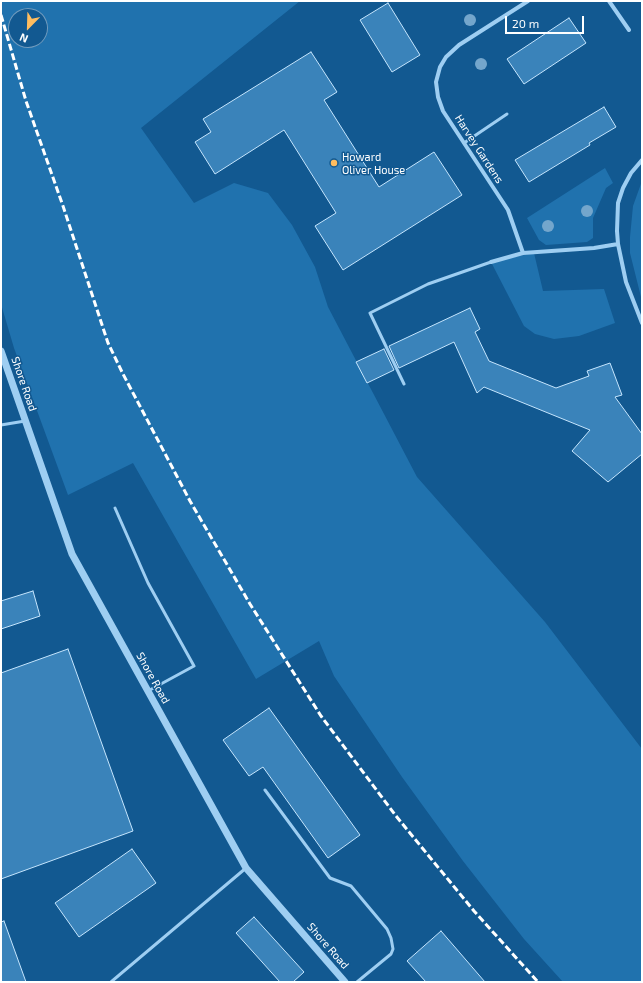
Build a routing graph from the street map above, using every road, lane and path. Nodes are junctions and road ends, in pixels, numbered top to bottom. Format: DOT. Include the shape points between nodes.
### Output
graph roads {
  1 [pos="528,1"];
  2 [pos="609,1"];
  3 [pos="628,30"];
  4 [pos="507,114"];
  5 [pos="464,142"];
  6 [pos="642,160"];
  7 [pos="618,244"];
  8 [pos="523,253"];
  9 [pos="491,262"];
  10 [pos="642,324"];
  11 [pos="1,351"];
  12 [pos="404,384"];
  13 [pos="25,421"];
  14 [pos="1,426"];
  15 [pos="115,508"];
  16 [pos="148,690"];
  17 [pos="266,790"];
  18 [pos="246,868"];
  19 [pos="111,982"];
  20 [pos="345,982"];
  21 [pos="357,982"];
  1 -- 5 [label="street, Harvey Gardens" via="459,45 440,67 436,82 438,97 443,111"];
  2 -- 3 [label="street"];
  4 -- 5 [label="lane"];
  5 -- 8 [label="street, Harvey Gardens" via="508,210"];
  6 -- 7 [label="street" via="631,173 618,202"];
  7 -- 8 [label="street"];
  7 -- 10 [label="street" via="626,282"];
  8 -- 9 [label="street"];
  9 -- 12 [label="lane" via="428,284 370,313"];
  11 -- 13 [label="street, Shore Road"];
  13 -- 14 [label="lane"];
  13 -- 16 [label="street, Shore Road" via="72,554"];
  15 -- 16 [label="lane" via="148,583 194,666"];
  16 -- 18 [label="street, Shore Road"];
  17 -- 21 [label="lane" via="330,878 351,886 387,929 393,944 391,954"];
  18 -- 19 [label="lane"];
  18 -- 20 [label="street, Shore Road"];
}
